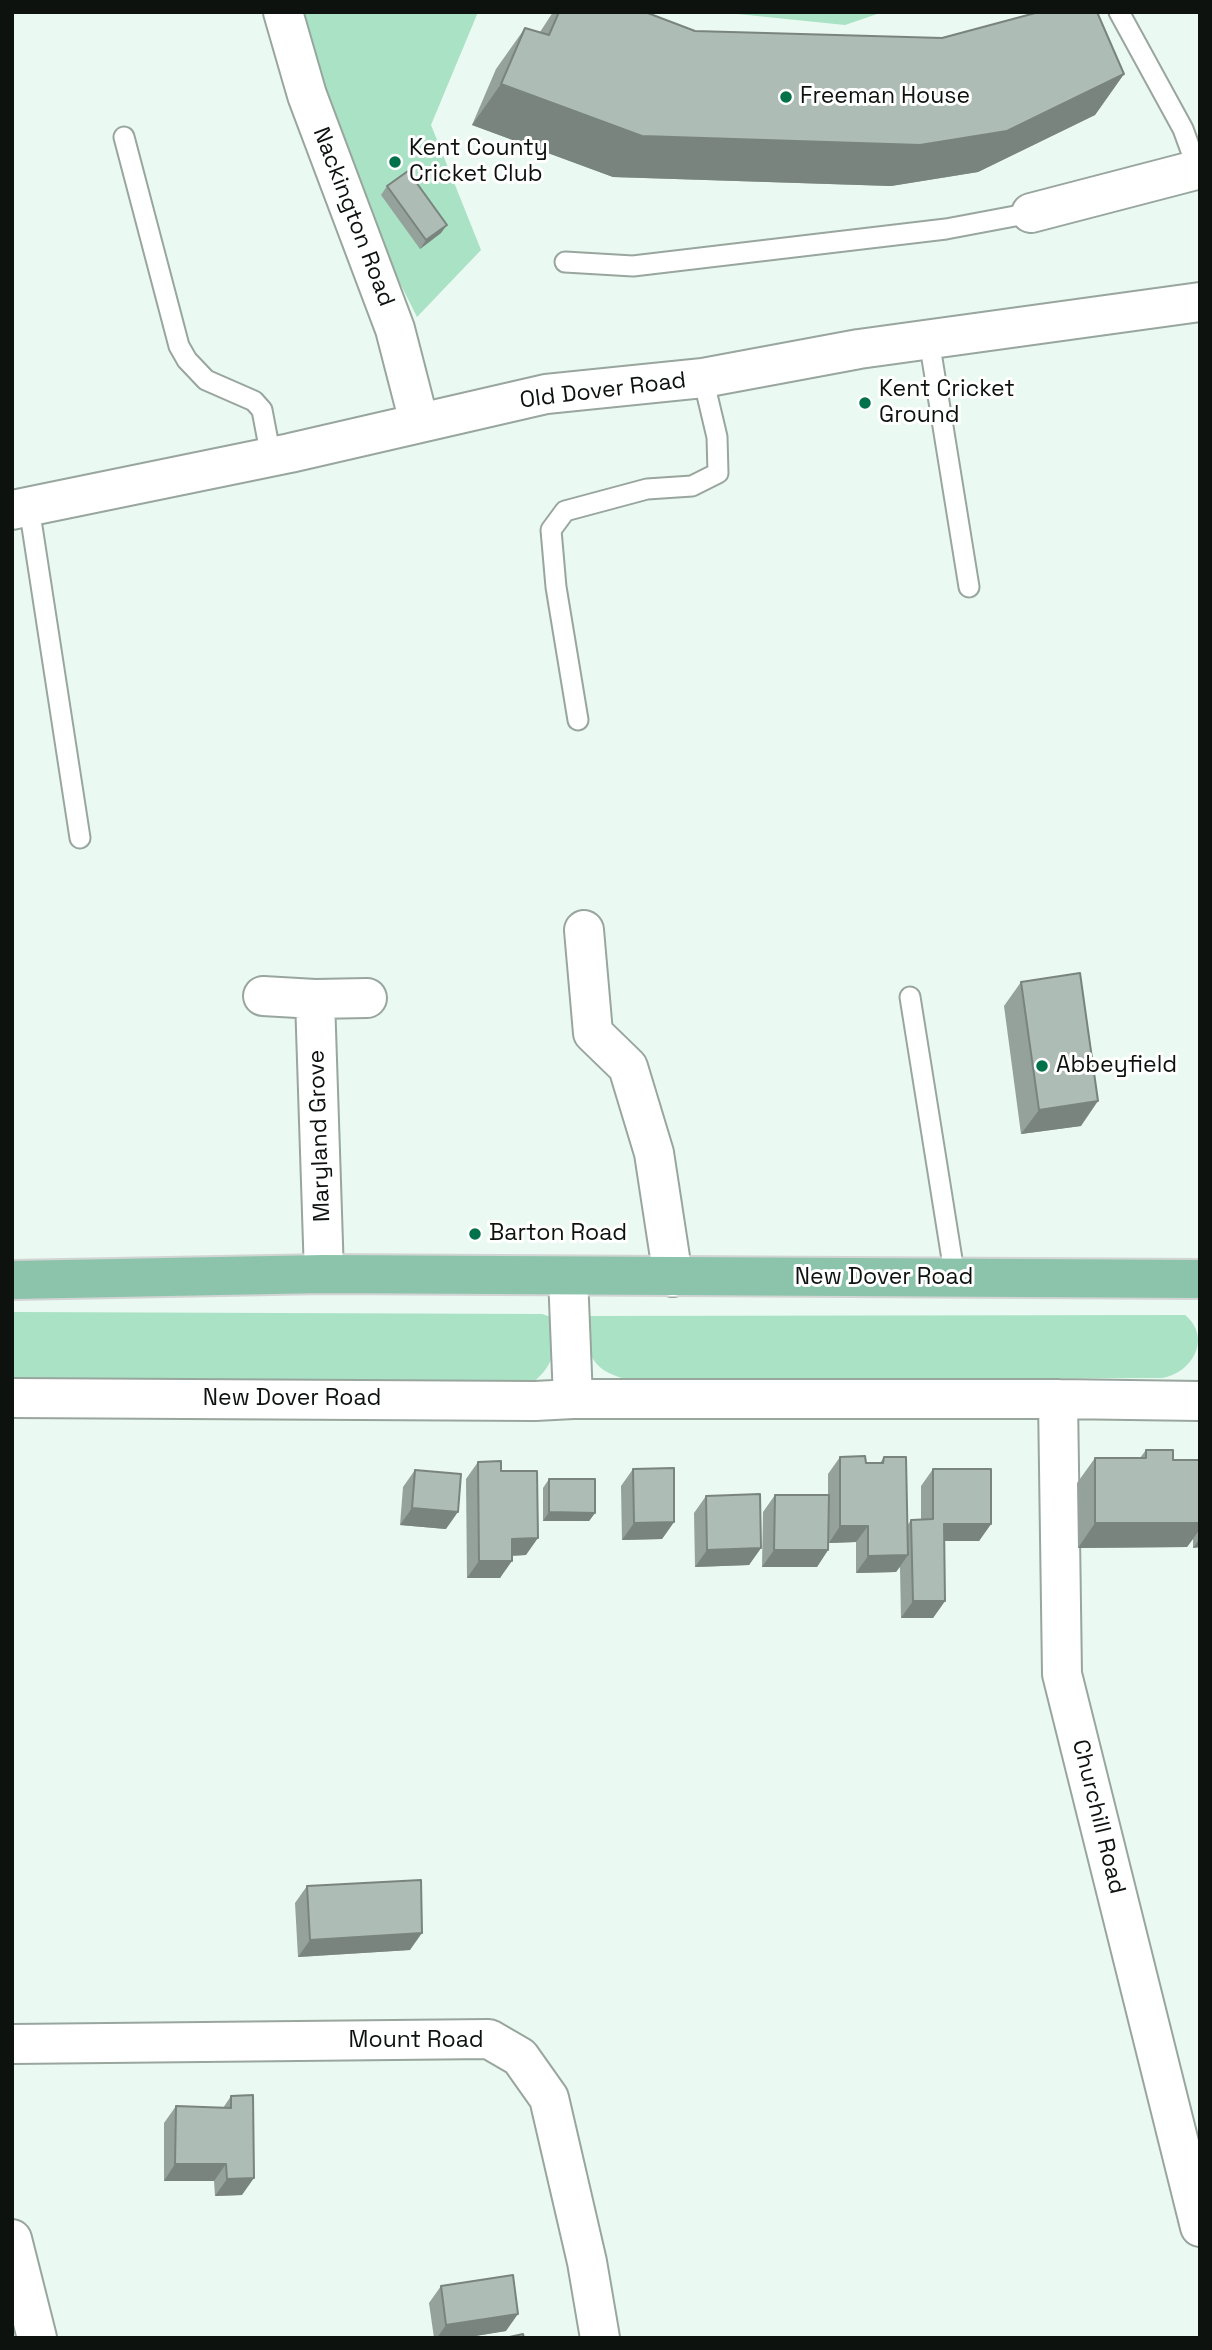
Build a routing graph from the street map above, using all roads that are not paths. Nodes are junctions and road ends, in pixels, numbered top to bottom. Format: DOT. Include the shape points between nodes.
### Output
graph roads {
  1 [pos="282,12"];
  2 [pos="1119,12"];
  3 [pos="124,137"];
  4 [pos="1199,169"];
  5 [pos="1031,213"];
  6 [pos="565,262"];
  7 [pos="1200,302"];
  8 [pos="929,340"];
  9 [pos="703,378"];
  10 [pos="419,422"];
  11 [pos="271,457"];
  12 [pos="20,508"];
  13 [pos="969,587"];
  14 [pos="578,720"];
  15 [pos="80,838"];
  16 [pos="584,929"];
  17 [pos="263,996"];
  18 [pos="910,997"];
  19 [pos="367,998"];
  20 [pos="315,999"];
  21 [pos="324,1274"];
  22 [pos="569,1276"];
  23 [pos="673,1277"];
  24 [pos="955,1278"];
  25 [pos="1200,1279"];
  26 [pos="12,1280"];
  27 [pos="12,1398"];
  28 [pos="1058,1398"];
  29 [pos="573,1399"];
  30 [pos="1200,1401"];
  31 [pos="12,2044"];
  32 [pos="1200,2227"];
  33 [pos="12,2239"];
  34 [pos="37,2338"];
  35 [pos="600,2338"];
  1 -- 10 [label="street, Nackington Road" via="307,95 395,329"];
  2 -- 4 [label="lane" via="1183,129"];
  3 -- 11 [label="lane" via="179,345 206,380 254,401 262,410"];
  4 -- 5 [label="street"];
  5 -- 6 [label="lane" via="946,229 633,266"];
  7 -- 8 [label="street, Old Dover Road"];
  8 -- 9 [label="street, Old Dover Road"];
  8 -- 13 [label="lane"];
  9 -- 10 [label="street, Old Dover Road" via="546,394"];
  9 -- 14 [label="lane" via="718,437 718,473 692,486 647,489 565,512 551,530"];
  10 -- 11 [label="street, Old Dover Road"];
  11 -- 12 [label="street, Old Dover Road"];
  12 -- 15 [label="lane"];
  16 -- 23 [label="street" via="593,1033 628,1067 654,1153"];
  17 -- 20 [label="street"];
  18 -- 24 [label="lane"];
  19 -- 20 [label="street"];
  20 -- 21 [label="street, Maryland Grove"];
  21 -- 22 [label="main road, New Dover Road"];
  21 -- 26 [label="main road, New Dover Road"];
  22 -- 23 [label="main road, New Dover Road"];
  22 -- 29 [label="street"];
  23 -- 24 [label="main road, New Dover Road"];
  24 -- 25 [label="main road, New Dover Road"];
  27 -- 29 [label="street, New Dover Road"];
  28 -- 29 [label="street, New Dover Road"];
  28 -- 30 [label="street, New Dover Road"];
  28 -- 32 [label="street, Churchill Road" via="1062,1674"];
  31 -- 35 [label="street, Mount Road" via="489,2039 520,2057 549,2098"];
  33 -- 34 [label="street"];
}
